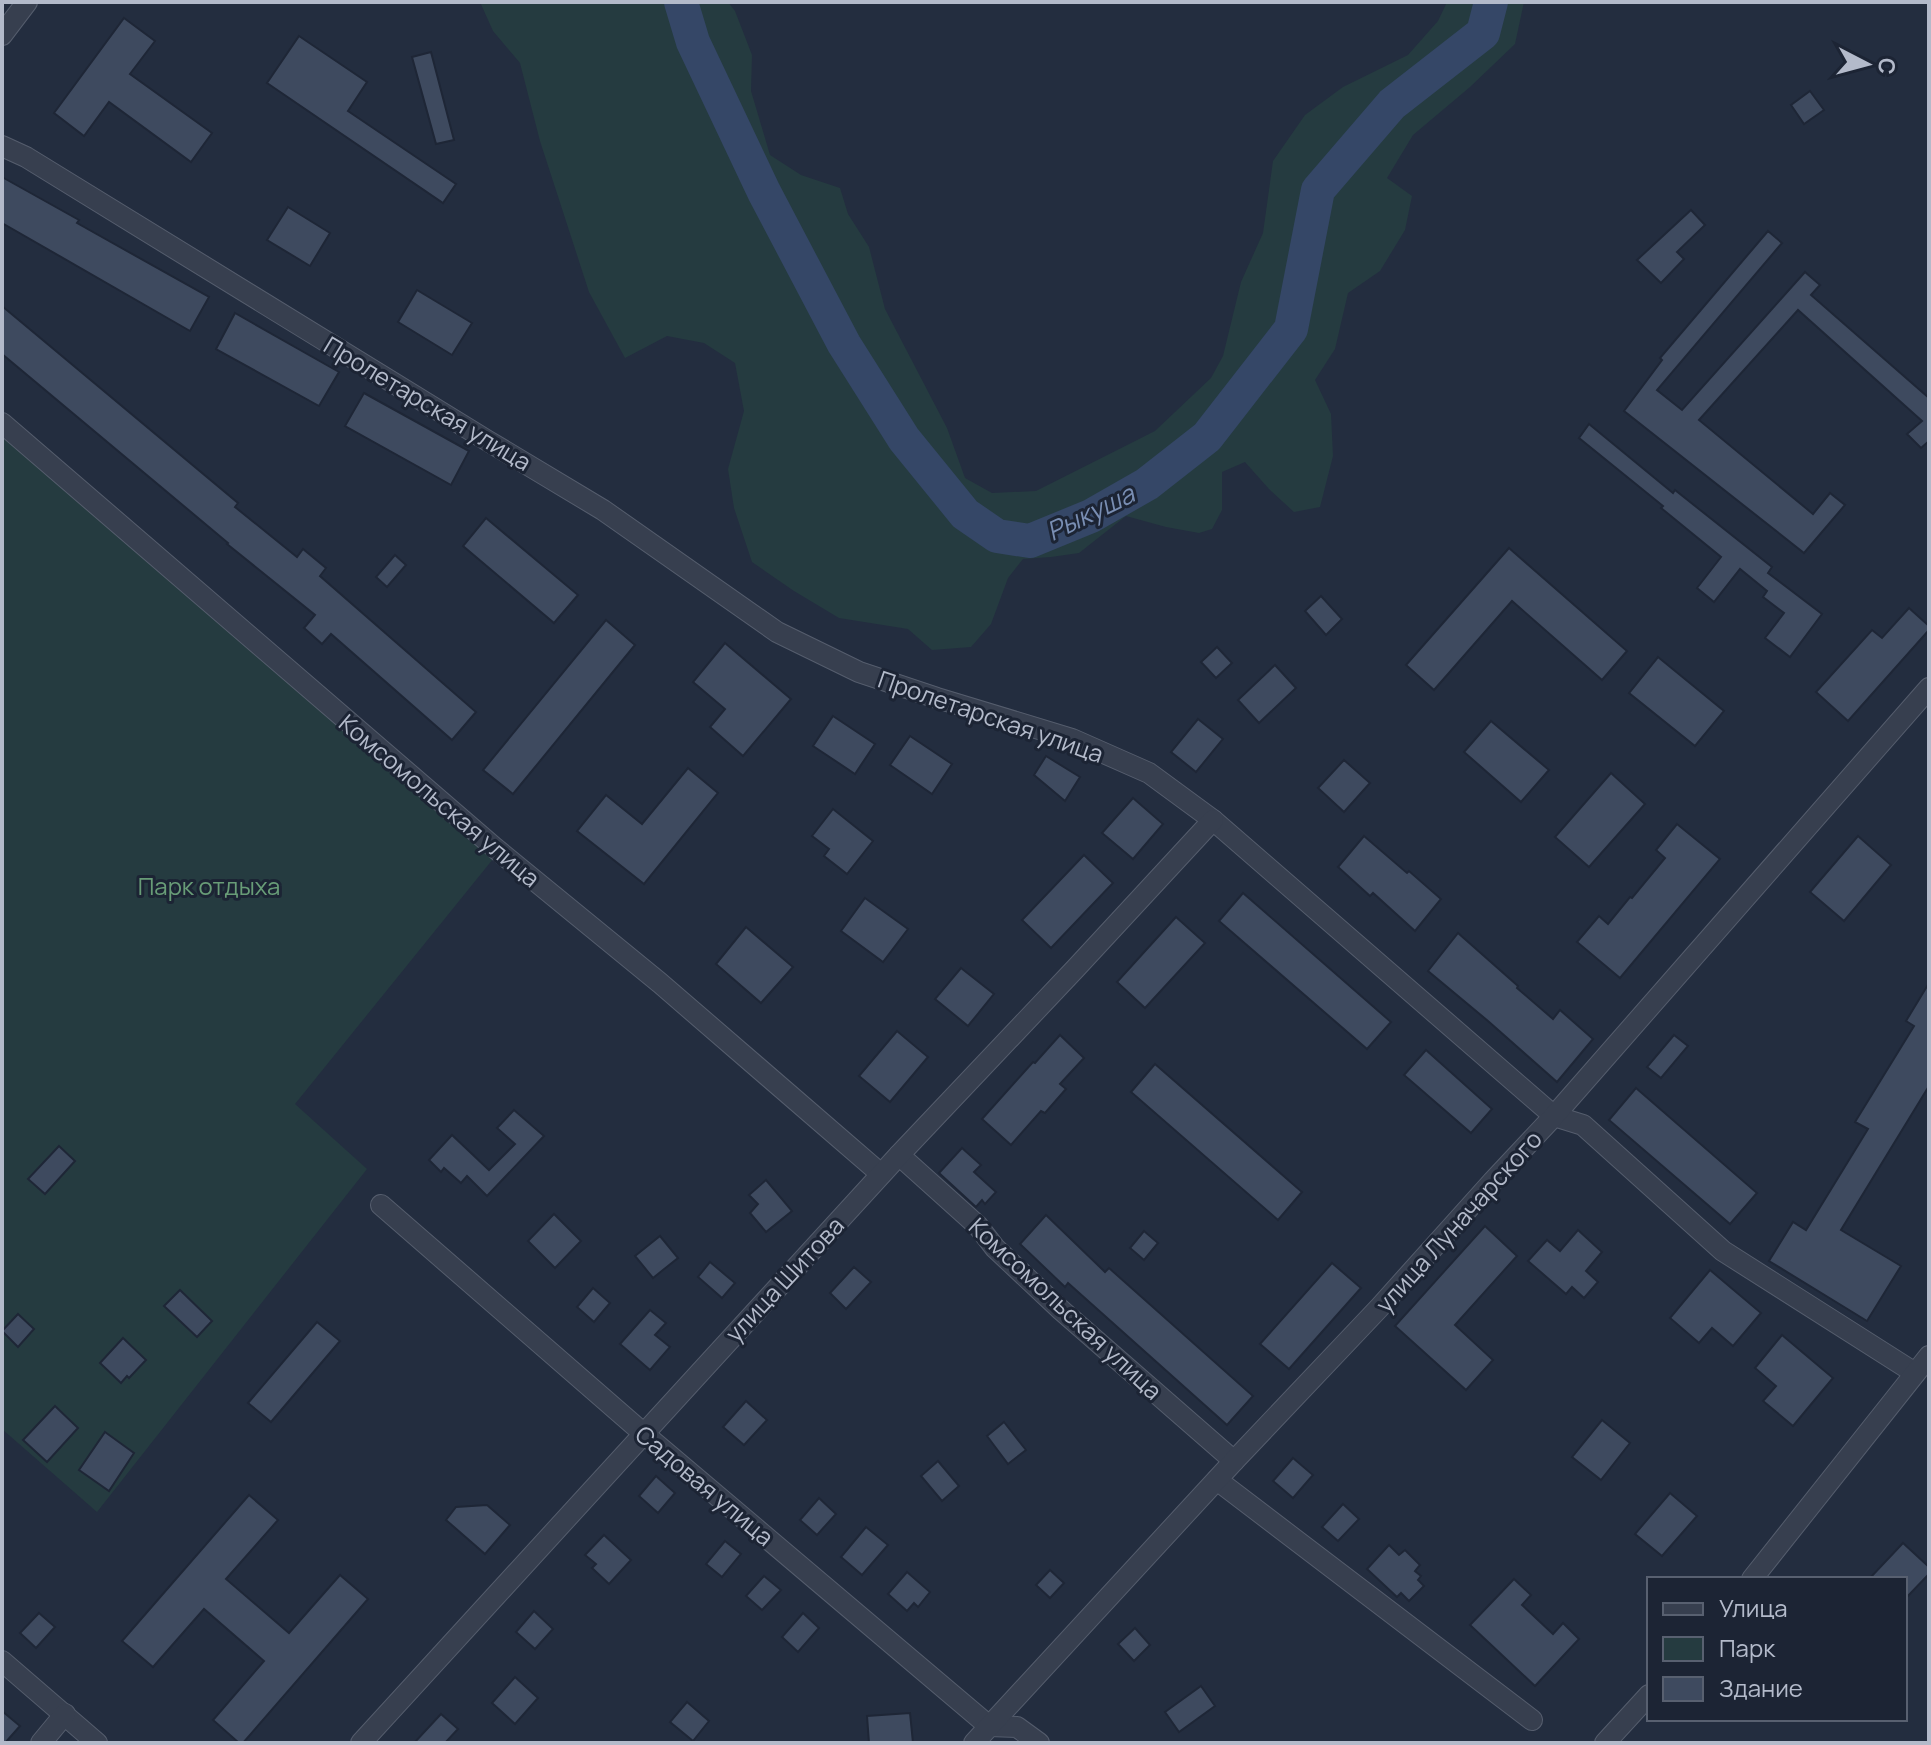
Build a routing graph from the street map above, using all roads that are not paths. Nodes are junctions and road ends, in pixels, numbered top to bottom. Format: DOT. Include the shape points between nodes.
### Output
graph roads {
  1 [pos="27,2"];
  2 [pos="2,35"];
  3 [pos="2,146"];
  4 [pos="2,423"];
  5 [pos="1929,688"];
  6 [pos="1213,820"];
  7 [pos="1554,1116"];
  8 [pos="899,1155"];
  9 [pos="881,1174"];
  10 [pos="381,1205"];
  11 [pos="1929,1356"];
  12 [pos="1915,1373"];
  13 [pos="643,1433"];
  14 [pos="1234,1461"];
  15 [pos="1217,1480"];
  16 [pos="1754,1577"];
  17 [pos="2,1661"];
  18 [pos="1647,1697"];
  19 [pos="65,1714"];
  20 [pos="1532,1720"];
  21 [pos="989,1726"];
  22 [pos="41,1743"];
  23 [pos="97,1743"];
  24 [pos="361,1743"];
  25 [pos="974,1743"];
  26 [pos="1039,1743"];
  27 [pos="1605,1743"];
  1 -- 2 [label="street"];
  3 -- 6 [label="street, Пролетарская улица" via="603,510 777,632 859,672 1072,739 1149,773"];
  4 -- 9 [label="street, Комсомольская улица"];
  5 -- 7 [label="street, улица Луначарского"];
  6 -- 7 [label="street, Пролетарская улица"];
  6 -- 8 [label="street, улица Шитова"];
  7 -- 12 [label="street, Пролетарская улица" via="1583,1125 1723,1251"];
  7 -- 14 [label="street, улица Луначарского"];
  8 -- 9 [label="street, улица Шитова"];
  8 -- 14 [label="street, Комсомольская улица" via="1061,1310"];
  9 -- 13 [label="street, улица Шитова"];
  10 -- 13 [label="street, Садовая улица"];
  11 -- 12 [label="street"];
  12 -- 16 [label="street"];
  13 -- 21 [label="street, Садовая улица"];
  13 -- 24 [label="street, улица Шитова"];
  14 -- 15 [label="street, улица Луначарского"];
  15 -- 20 [label="street"];
  15 -- 21 [label="street, улица Луначарского"];
  17 -- 19 [label="street"];
  18 -- 27 [label="street"];
  19 -- 22 [label="street"];
  19 -- 23 [label="street"];
  21 -- 25 [label="street, улица Луначарского"];
  21 -- 26 [label="street, Садовая улица" via="1017,1727"];
}
